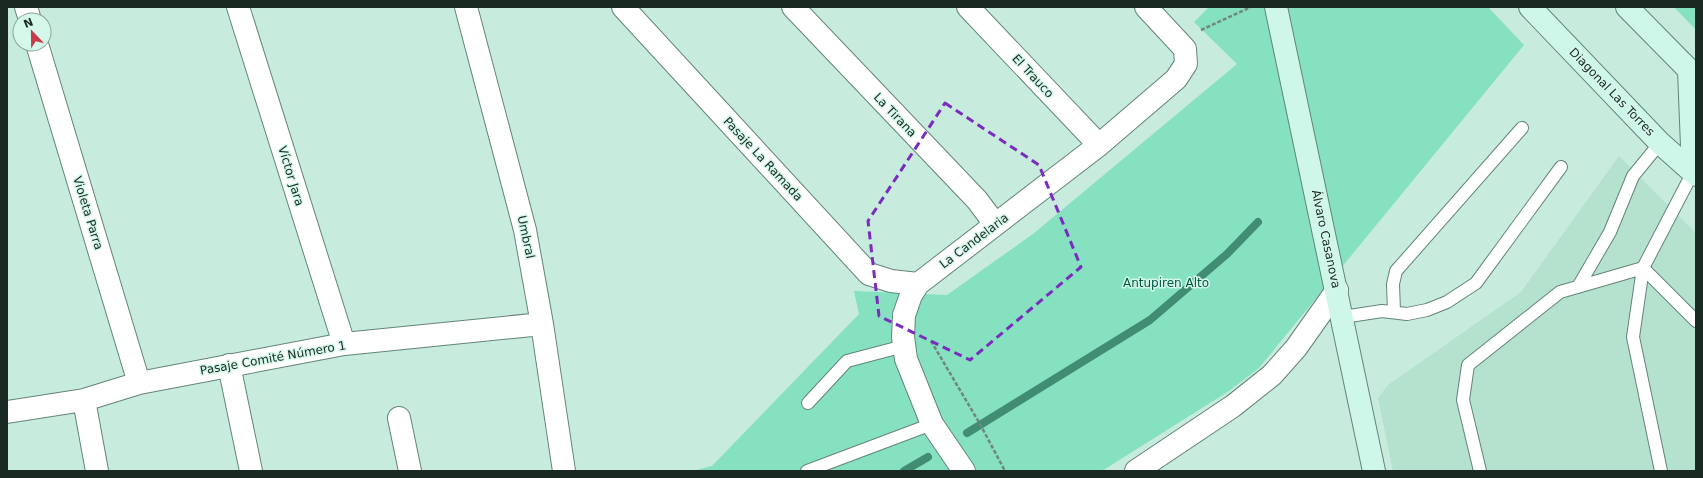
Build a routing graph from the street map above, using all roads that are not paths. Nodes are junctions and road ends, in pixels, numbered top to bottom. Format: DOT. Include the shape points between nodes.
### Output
graph roads {
  1 [pos="238,7"];
  2 [pos="466,7"];
  3 [pos="623,7"];
  4 [pos="793,7"];
  5 [pos="968,7"];
  6 [pos="1146,7"];
  7 [pos="1276,7"];
  8 [pos="1530,7"];
  9 [pos="1627,7"];
  10 [pos="39,52"];
  11 [pos="1692,73"];
  12 [pos="1522,128"];
  13 [pos="1660,143"];
  14 [pos="1099,145"];
  15 [pos="1561,167"];
  16 [pos="1695,174"];
  17 [pos="995,224"];
  18 [pos="1643,268"];
  19 [pos="918,284"];
  20 [pos="1578,287"];
  21 [pos="1337,290"];
  22 [pos="1394,312"];
  23 [pos="1343,317"];
  24 [pos="1696,321"];
  25 [pos="542,324"];
  26 [pos="344,344"];
  27 [pos="904,346"];
  28 [pos="229,365"];
  29 [pos="139,383"];
  30 [pos="84,400"];
  31 [pos="808,403"];
  32 [pos="7,412"];
  33 [pos="399,418"];
  34 [pos="932,424"];
  35 [pos="97,471"];
  36 [pos="251,471"];
  37 [pos="410,471"];
  38 [pos="564,471"];
  39 [pos="807,471"];
  40 [pos="964,471"];
  41 [pos="1136,471"];
  42 [pos="1374,471"];
  43 [pos="1480,471"];
  44 [pos="1660,471"];
  1 -- 26 [label="street, Víctor Jara"];
  2 -- 25 [label="street, Umbral" via="525,230"];
  3 -- 19 [label="street, Pasaje La Ramada" via="869,274 892,281"];
  4 -- 17 [label="street, La Tirana" via="977,200"];
  5 -- 14 [label="street, El Trauco"];
  6 -- 14 [label="street, La Candelaria" via="1185,49 1186,64 1176,79"];
  7 -- 21 [label="street, Álvaro Casanova"];
  8 -- 13 [label="street, Diagonal Las Torres"];
  9 -- 11 [label="street"];
  10 -- 29 [label="street, Violeta Parra"];
  11 -- 16 [label="street"];
  12 -- 22 [label="lane" via="1396,271 1393,284"];
  13 -- 16 [label="street, Diagonal Las Torres"];
  13 -- 20 [label="lane" via="1633,176 1610,232"];
  14 -- 17 [label="street, La Candelaria"];
  15 -- 22 [label="lane" via="1476,283 1447,302 1427,310 1407,314"];
  16 -- 18 [label="lane"];
  17 -- 19 [label="street, La Candelaria"];
  18 -- 20 [label="lane"];
  18 -- 24 [label="lane"];
  18 -- 44 [label="lane" via="1633,337"];
  19 -- 27 [label="street, La Candelaria" via="904,315"];
  20 -- 43 [label="lane" via="1560,292 1468,365 1463,400"];
  21 -- 23 [label="street, Álvaro Casanova"];
  21 -- 41 [label="street" via="1296,348 1272,375 1233,406"];
  22 -- 23 [label="lane" via="1382,311"];
  23 -- 42 [label="street, Álvaro Casanova"];
  25 -- 26 [label="street, Pasaje Comité Número 1"];
  25 -- 38 [label="street, Umbral"];
  26 -- 28 [label="street, Pasaje Comité Número 1"];
  27 -- 31 [label="lane" via="848,361"];
  27 -- 34 [label="street, La Candelaria" via="906,359"];
  28 -- 29 [label="street, Pasaje Comité Número 1"];
  28 -- 36 [label="street"];
  29 -- 30 [label="street, Pasaje Comité Número 1"];
  30 -- 32 [label="street, Pasaje Comité Número 1"];
  30 -- 35 [label="street"];
  33 -- 37 [label="street"];
  34 -- 39 [label="lane"];
  34 -- 40 [label="street, La Candelaria"];
}
